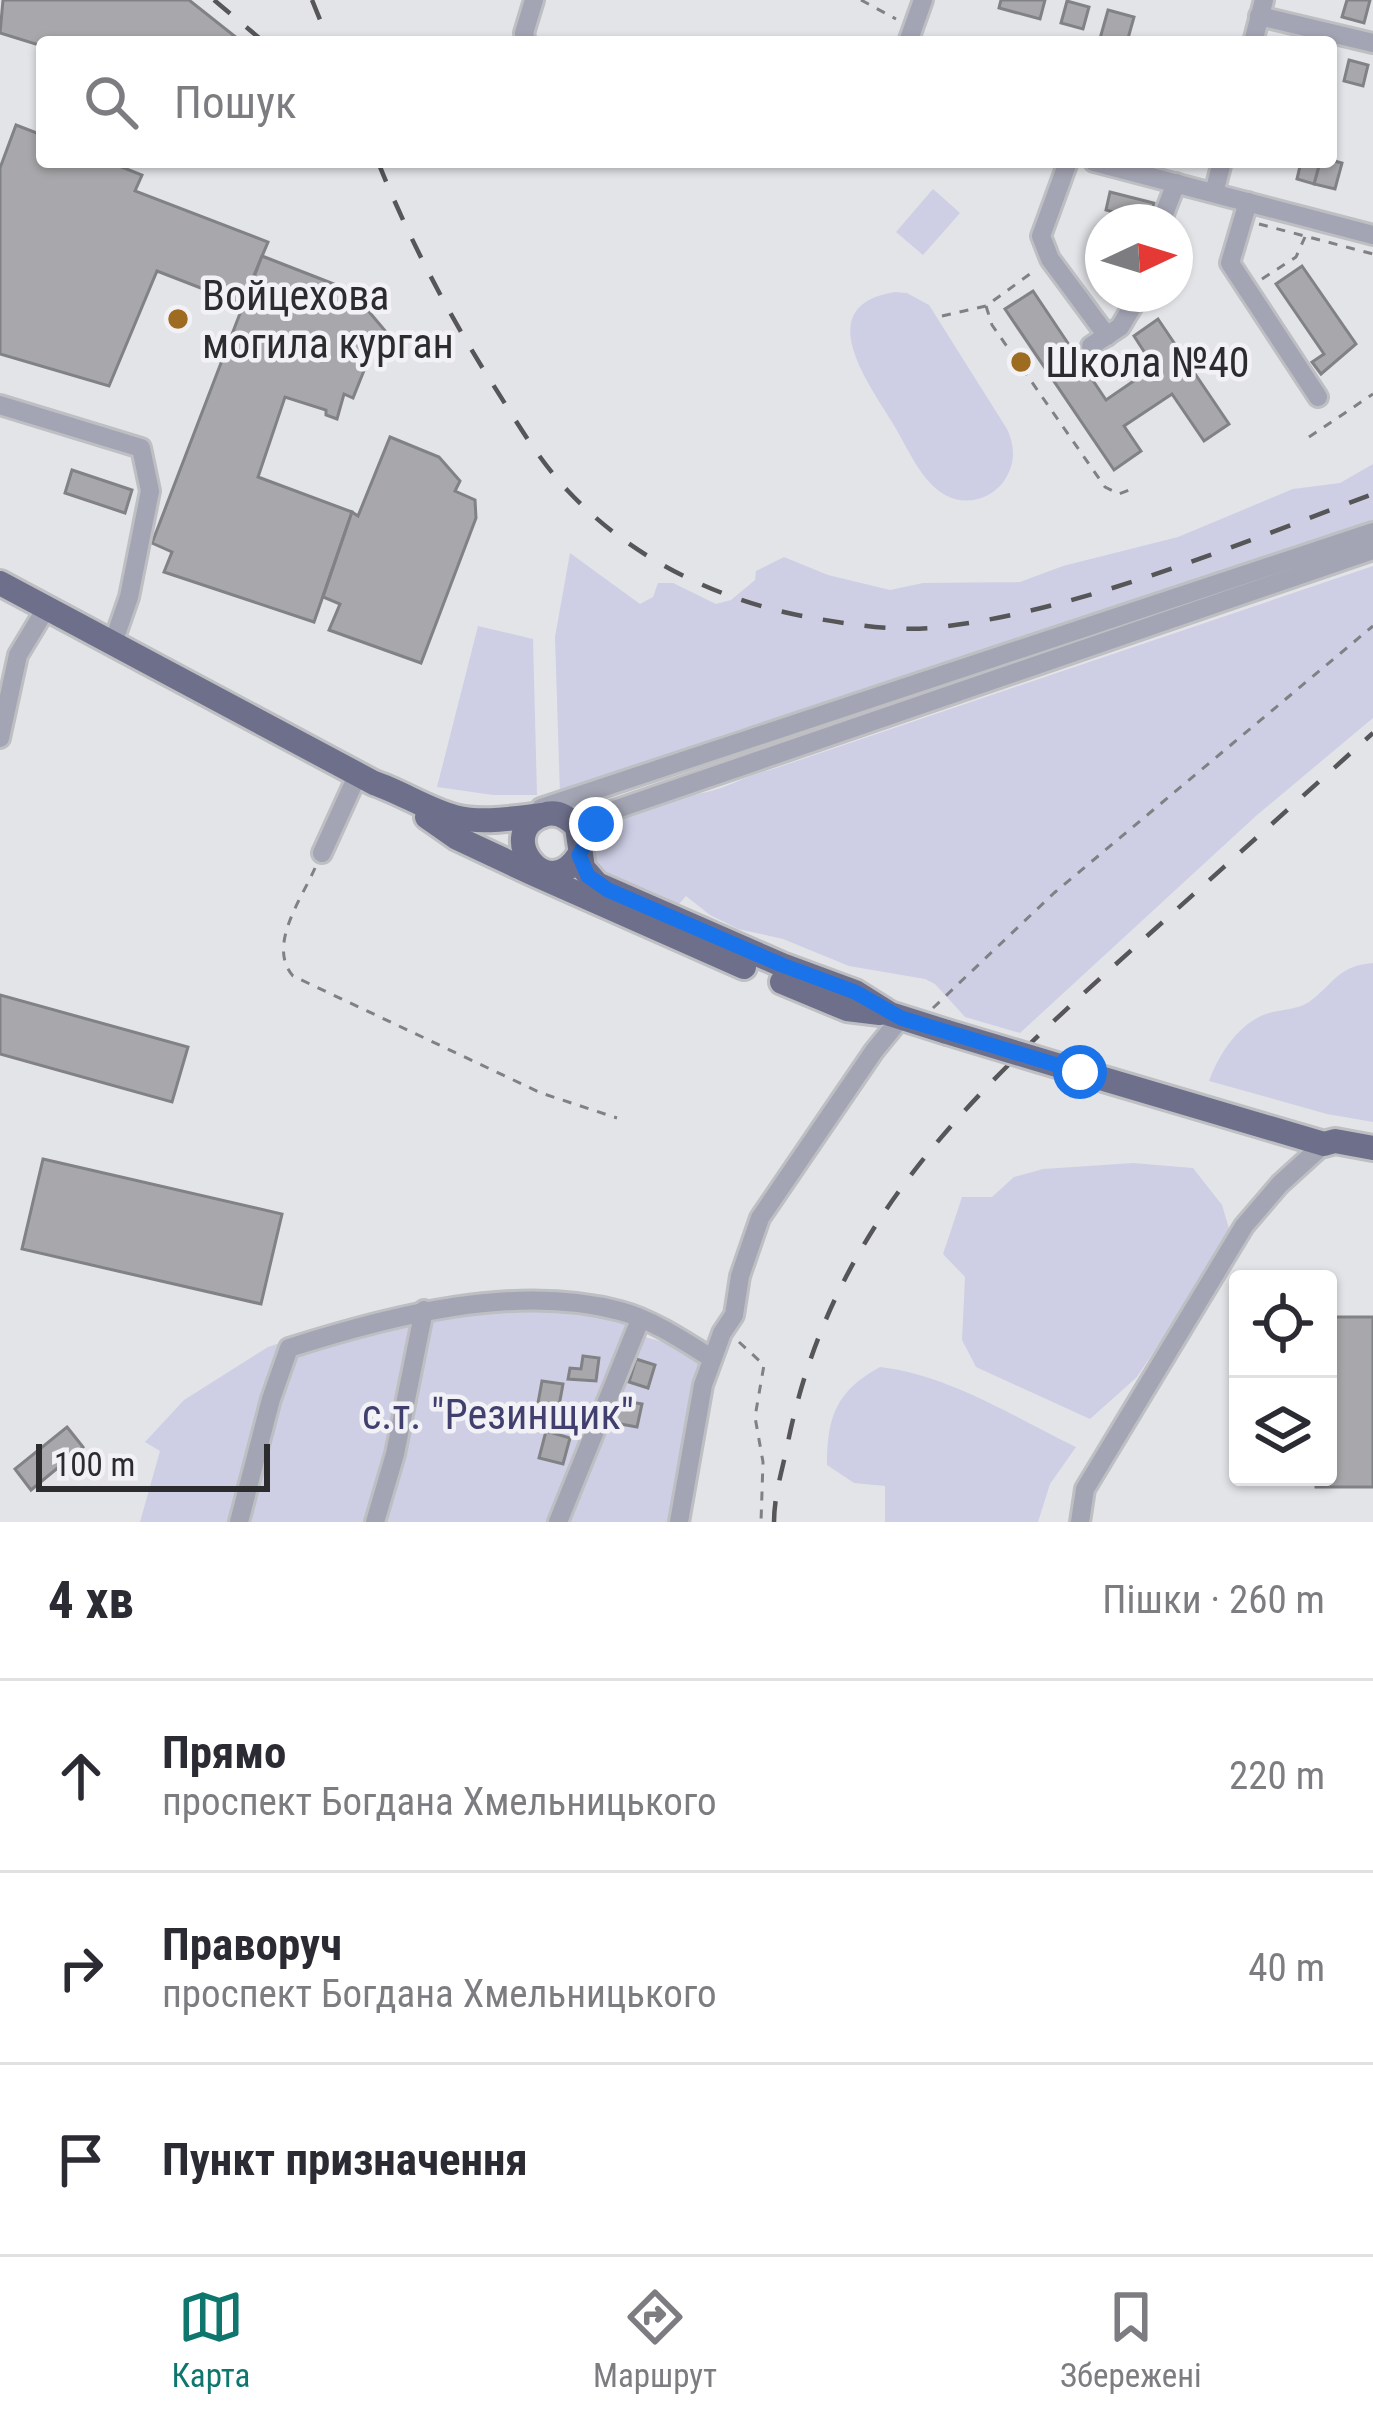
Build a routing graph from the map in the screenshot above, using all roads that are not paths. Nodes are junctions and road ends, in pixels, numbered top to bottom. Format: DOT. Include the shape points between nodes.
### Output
graph roads {
  1 [pos="534,0"];
  2 [pos="922,0"];
  3 [pos="1262,8"];
  4 [pos="910,35"];
  5 [pos="525,36"];
  6 [pos="1373,43"];
  7 [pos="1066,168"];
  8 [pos="1117,168"];
  9 [pos="1220,168"];
  10 [pos="1175,183"];
  11 [pos="1214,193"];
  12 [pos="1167,204"];
  13 [pos="1245,211"];
  14 [pos="1373,235"];
  15 [pos="1129,312"];
  16 [pos="1318,397"];
  17 [pos="0,405"];
  18 [pos="1373,532"];
  19 [pos="1373,550"];
  20 [pos="0,583"];
  21 [pos="47,607"];
  22 [pos="113,643"];
  23 [pos="776,733"];
  24 [pos="0,739"];
  25 [pos="366,779"];
  26 [pos="548,814"];
  27 [pos="427,817"];
  28 [pos="502,819"];
  29 [pos="580,850"];
  30 [pos="322,854"];
  31 [pos="547,874"];
  32 [pos="904,1019"];
  33 [pos="1329,1142"];
  34 [pos="1373,1151"];
  35 [pos="424,1310"];
  36 [pos="640,1320"];
  37 [pos="711,1358"];
  38 [pos="239,1522"];
  39 [pos="375,1522"];
  40 [pos="558,1522"];
  41 [pos="679,1522"];
  42 [pos="1080,1522"];
  1 -- 5 [label="street"];
  2 -- 4 [label="street"];
  3 -- 6 [label="street"];
  7 -- 15 [label="street" via="1041,236 1050,259 1099,341"];
  8 -- 10 [label="street"];
  9 -- 11 [label="street"];
  10 -- 11 [label="street"];
  10 -- 12 [label="street"];
  11 -- 13 [label="street"];
  13 -- 14 [label="street"];
  13 -- 16 [label="street" via="1230,263"];
  17 -- 22 [label="street" via="141,448 151,490"];
  18 -- 23 [label="street"];
  19 -- 29 [label="street" via="614,810"];
  20 -- 21 [label="main road"];
  21 -- 22 [label="main road"];
  21 -- 24 [label="street" via="18,655"];
  22 -- 25 [label="main road"];
  23 -- 26 [label="street"];
  23 -- 28 [label="street"];
  25 -- 27 [label="main road"];
  25 -- 28 [label="main road" via="459,818"];
  25 -- 30 [label="street"];
  26 -- 28 [label="main road"];
  26 -- 29 [label="main road" via="577,827"];
  26 -- 31 [label="main road" via="528,826 523,845"];
  27 -- 31 [label="main road"];
  27 -- 31 [label="main road" via="457,838"];
  29 -- 31 [label="main road" via="566,869"];
  29 -- 32 [label="main road" via="588,876 608,890"];
  31 -- 32 [label="main road" via="847,1009"];
  32 -- 33 [label="main road, bridge"];
  32 -- 37 [label="street" via="760,1218 734,1315"];
  33 -- 34 [label="main road"];
  33 -- 42 [label="street" via="1244,1226 1085,1489"];
  35 -- 36 [label="street" via="563,1304"];
  35 -- 38 [label="street" via="290,1348"];
  35 -- 39 [label="street"];
  36 -- 37 [label="street"];
  36 -- 40 [label="street"];
  37 -- 41 [label="street"];
}
